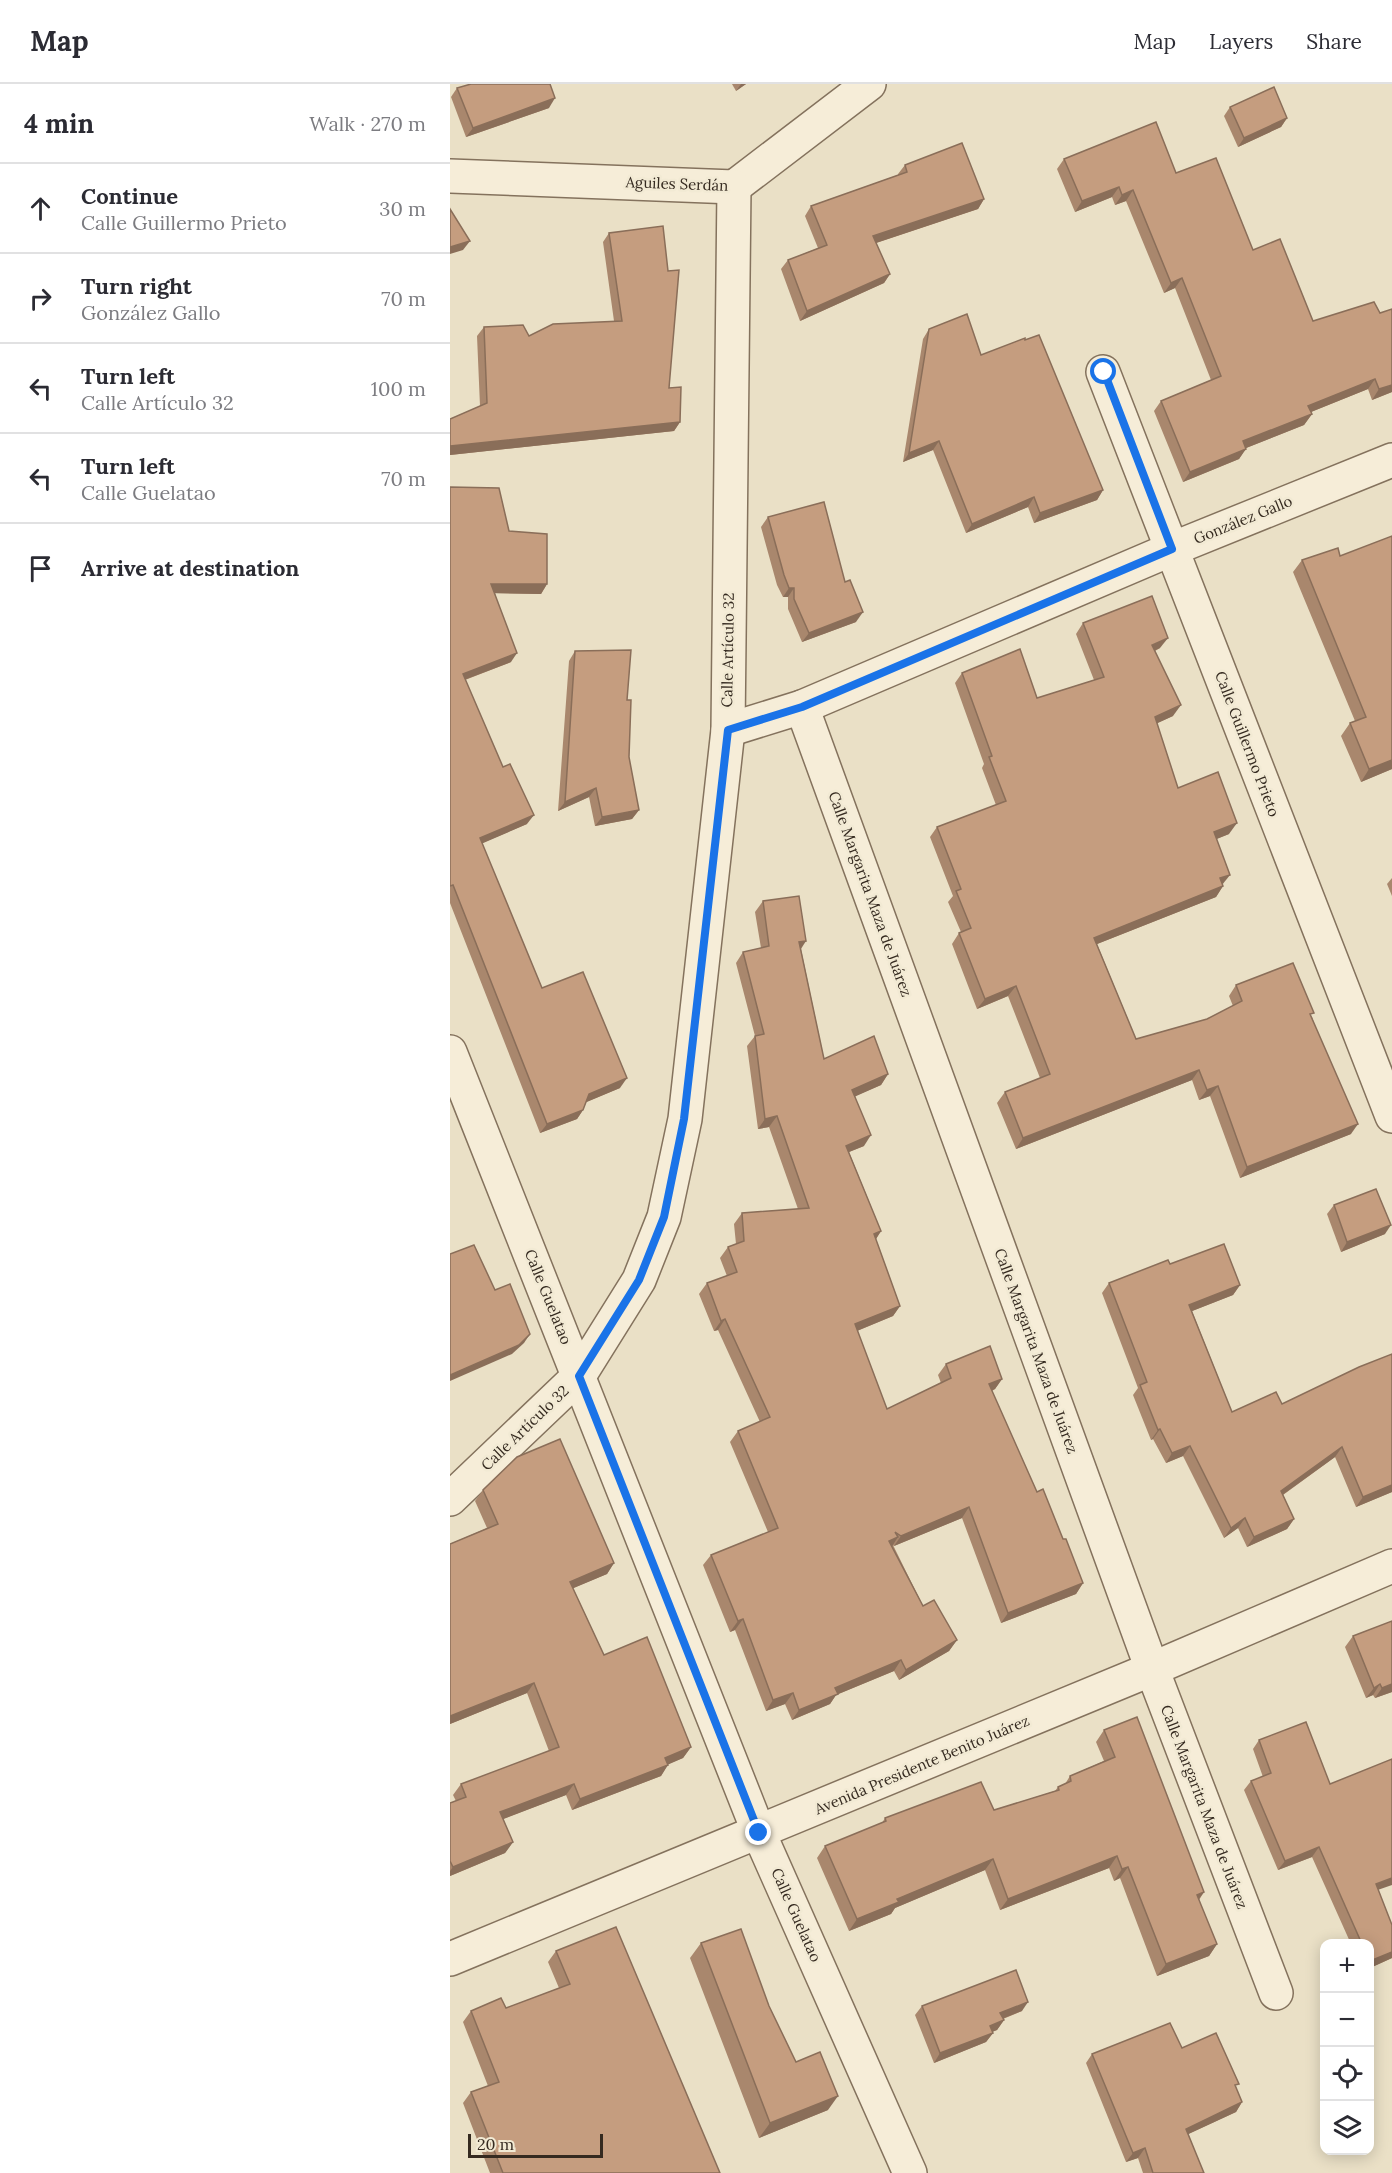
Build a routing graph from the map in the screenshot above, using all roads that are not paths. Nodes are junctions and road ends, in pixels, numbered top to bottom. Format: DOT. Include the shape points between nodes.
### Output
graph roads {
  1 [pos="869,84"];
  2 [pos="450,176"];
  3 [pos="734,187"];
  4 [pos="1104,372"];
  5 [pos="1392,460"];
  6 [pos="1172,549"];
  7 [pos="802,707"];
  8 [pos="728,730"];
  9 [pos="450,1052"];
  10 [pos="1392,1116"];
  11 [pos="579,1376"];
  12 [pos="450,1499"];
  13 [pos="1392,1566"];
  14 [pos="1152,1669"];
  15 [pos="759,1833"];
  16 [pos="450,1959"];
  17 [pos="1276,1993"];
  18 [pos="910,2173"];
  1 -- 3 [label="street, Aguiles Serdán"];
  2 -- 3 [label="street, Aguiles Serdán"];
  3 -- 8 [label="street, Calle Artículo 32"];
  4 -- 6 [label="street, Calle Guillermo Prieto"];
  5 -- 6 [label="street, González Gallo"];
  6 -- 7 [label="street, González Gallo"];
  6 -- 10 [label="street, Calle Guillermo Prieto"];
  7 -- 8 [label="street, González Gallo"];
  7 -- 14 [label="street, Calle Margarita Maza de Juárez"];
  8 -- 11 [label="street, Calle Artículo 32" via="684,1119 664,1217 639,1280"];
  9 -- 11 [label="street, Calle Guelatao"];
  11 -- 12 [label="street, Calle Artículo 32"];
  11 -- 15 [label="street, Calle Guelatao"];
  13 -- 14 [label="street, Avenida Presidente Benito Juárez"];
  14 -- 15 [label="street, Avenida Presidente Benito Juárez"];
  14 -- 17 [label="street, Calle Margarita Maza de Juárez"];
  15 -- 16 [label="street, Avenida Presidente Benito Juárez"];
  15 -- 18 [label="street, Calle Guelatao"];
}
